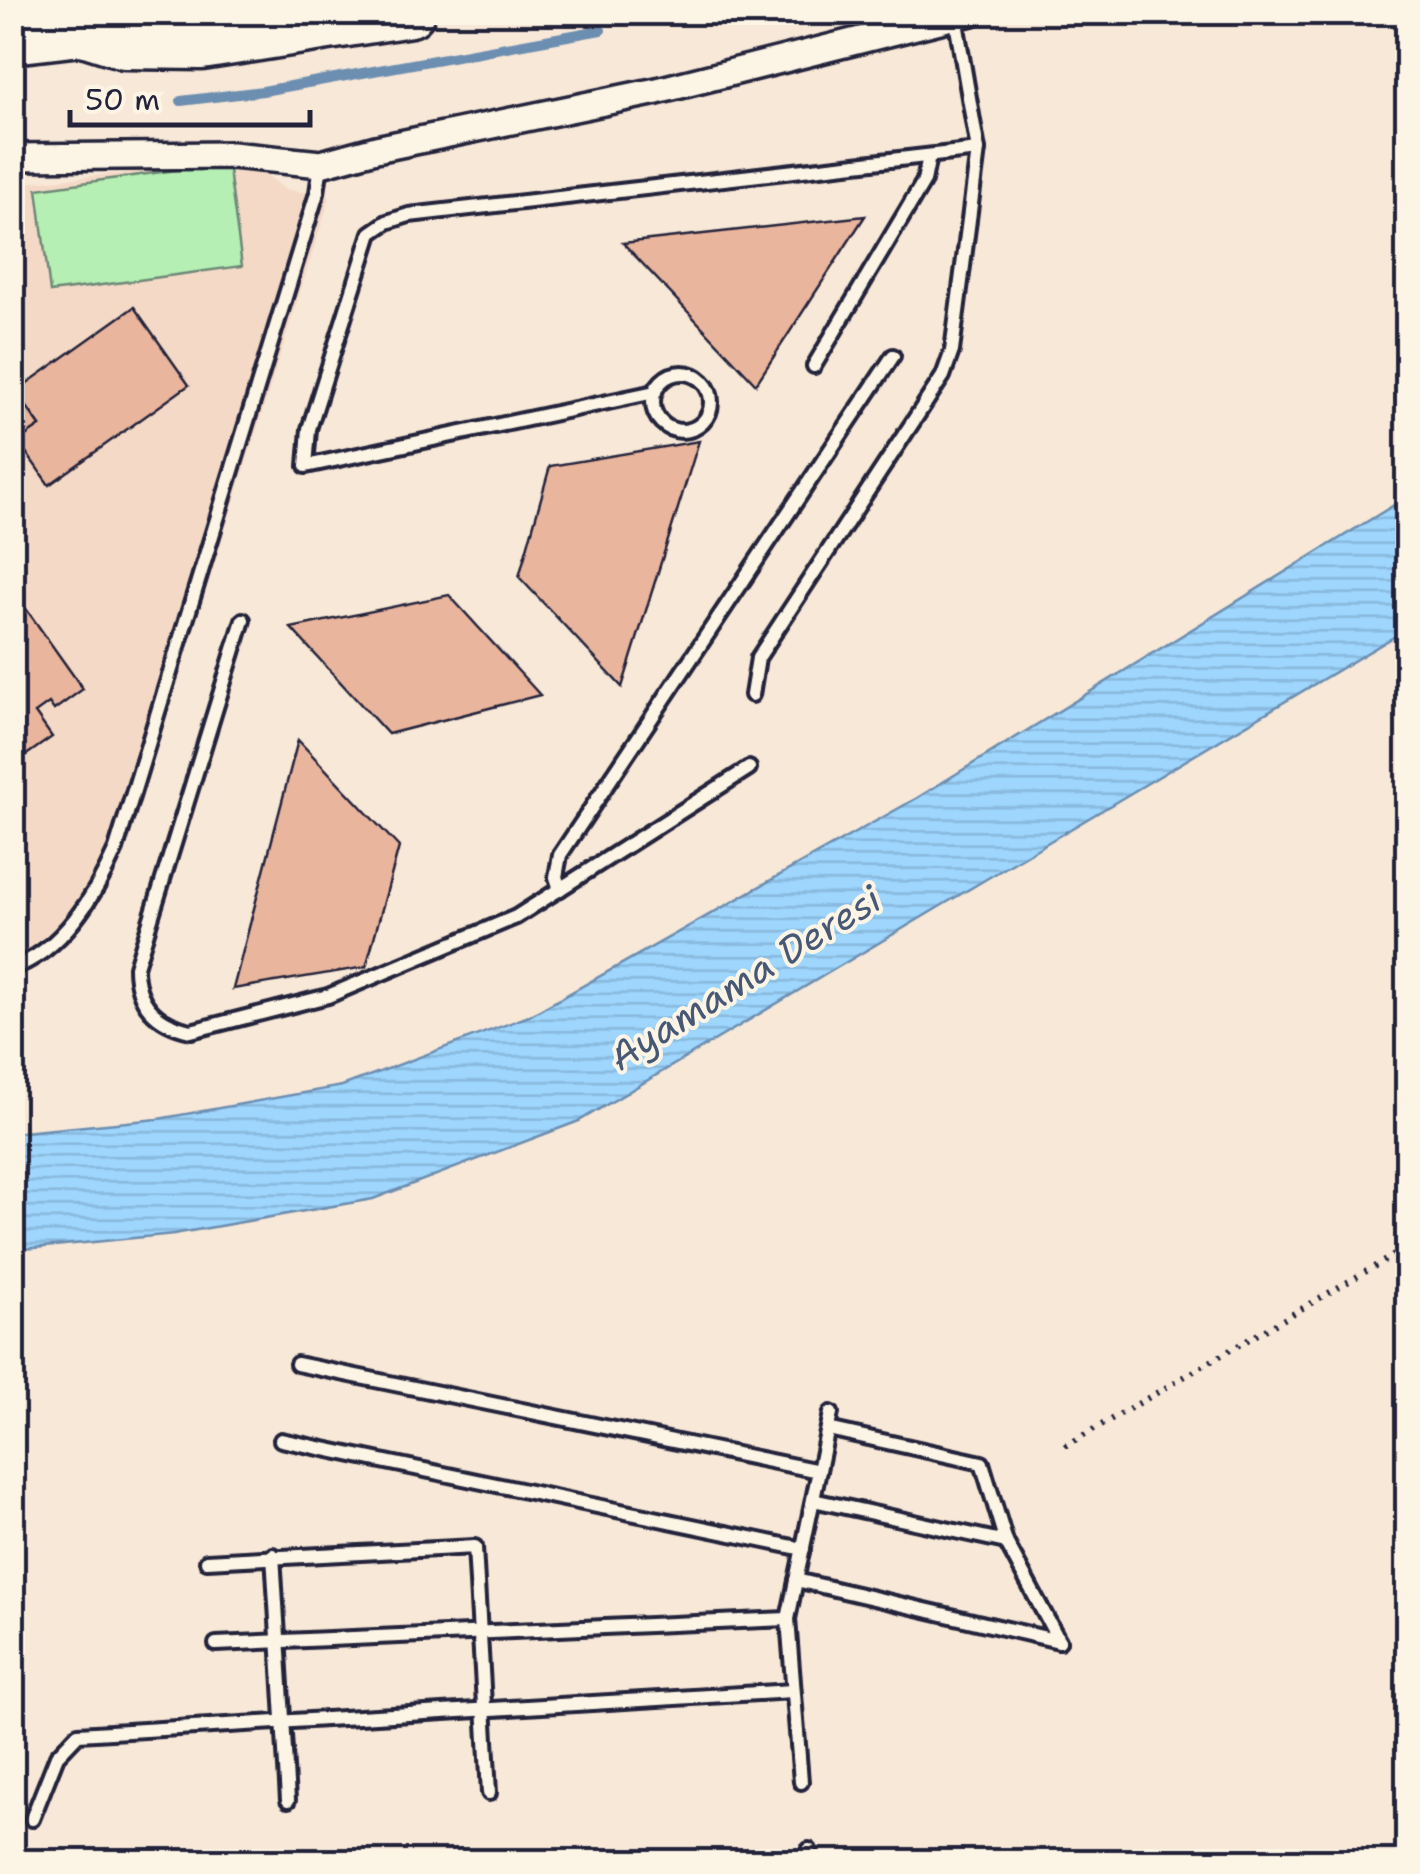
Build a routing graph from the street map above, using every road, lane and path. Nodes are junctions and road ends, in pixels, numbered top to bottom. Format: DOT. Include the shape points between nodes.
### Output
graph roads {
  1 [pos="207,12"];
  2 [pos="410,12"];
  3 [pos="963,14"];
  4 [pos="87,32"];
  5 [pos="12,39"];
  6 [pos="978,150"];
  7 [pos="12,156"];
  8 [pos="929,156"];
  9 [pos="320,164"];
  10 [pos="893,356"];
  11 [pos="814,366"];
  12 [pos="654,392"];
  13 [pos="243,620"];
  14 [pos="752,694"];
  15 [pos="750,768"];
  16 [pos="560,889"];
  17 [pos="12,968"];
  18 [pos="1408,1247"];
  19 [pos="296,1364"];
  20 [pos="831,1413"];
  21 [pos="828,1429"];
  22 [pos="281,1440"];
  23 [pos="1065,1446"];
  24 [pos="819,1470"];
  25 [pos="813,1500"];
  26 [pos="1006,1542"];
  27 [pos="803,1549"];
  28 [pos="273,1555"];
  29 [pos="207,1561"];
  30 [pos="796,1580"];
  31 [pos="788,1619"];
  32 [pos="480,1632"];
  33 [pos="278,1641"];
  34 [pos="216,1644"];
  35 [pos="794,1691"];
  36 [pos="484,1710"];
  37 [pos="283,1722"];
  38 [pos="801,1782"];
  39 [pos="489,1793"];
  40 [pos="288,1800"];
  41 [pos="32,1819"];
  42 [pos="475,1861"];
  43 [pos="460,1862"];
  1 -- 4 [label="highway"];
  2 -- 4 [label="highway" via="200,46 125,44"];
  3 -- 6 [label="lane"];
  3 -- 9 [label="street" via="657,91"];
  4 -- 5 [label="highway"];
  6 -- 8 [label="lane"];
  6 -- 14 [label="lane" via="956,334 943,376 758,658"];
  7 -- 9 [label="street" via="232,155"];
  8 -- 11 [label="lane" via="924,181"];
  8 -- 12 [label="lane" via="387,222 371,233 310,429 306,466"];
  9 -- 17 [label="lane" via="317,193 116,850 67,930"];
  10 -- 16 [label="lane" via="560,855"];
  12 -- 12 [label="lane" via="654,411 674,430 701,424 711,408 708,388 686,372 666,376"];
  13 -- 16 [label="lane" via="136,968 140,995 154,1015 191,1031 328,996 516,917"];
  15 -- 16 [label="lane"];
  18 -- 23 [label="path"];
  19 -- 24 [label="lane"];
  20 -- 21 [label="lane"];
  21 -- 24 [label="lane"];
  21 -- 26 [label="lane" via="982,1463"];
  22 -- 27 [label="lane"];
  24 -- 25 [label="lane"];
  25 -- 26 [label="lane"];
  25 -- 27 [label="lane"];
  26 -- 30 [label="lane" via="1059,1641"];
  27 -- 30 [label="lane"];
  28 -- 29 [label="lane"];
  28 -- 32 [label="lane" via="475,1546"];
  28 -- 33 [label="lane"];
  30 -- 31 [label="lane"];
  31 -- 32 [label="lane"];
  31 -- 35 [label="lane"];
  32 -- 33 [label="lane"];
  32 -- 36 [label="lane"];
  33 -- 34 [label="lane"];
  33 -- 37 [label="lane"];
  35 -- 36 [label="lane"];
  35 -- 38 [label="lane"];
  36 -- 37 [label="lane"];
  36 -- 39 [label="lane"];
  37 -- 40 [label="lane"];
  37 -- 41 [label="lane" via="78,1734 57,1756"];
  42 -- 43 [label="lane"];
}
